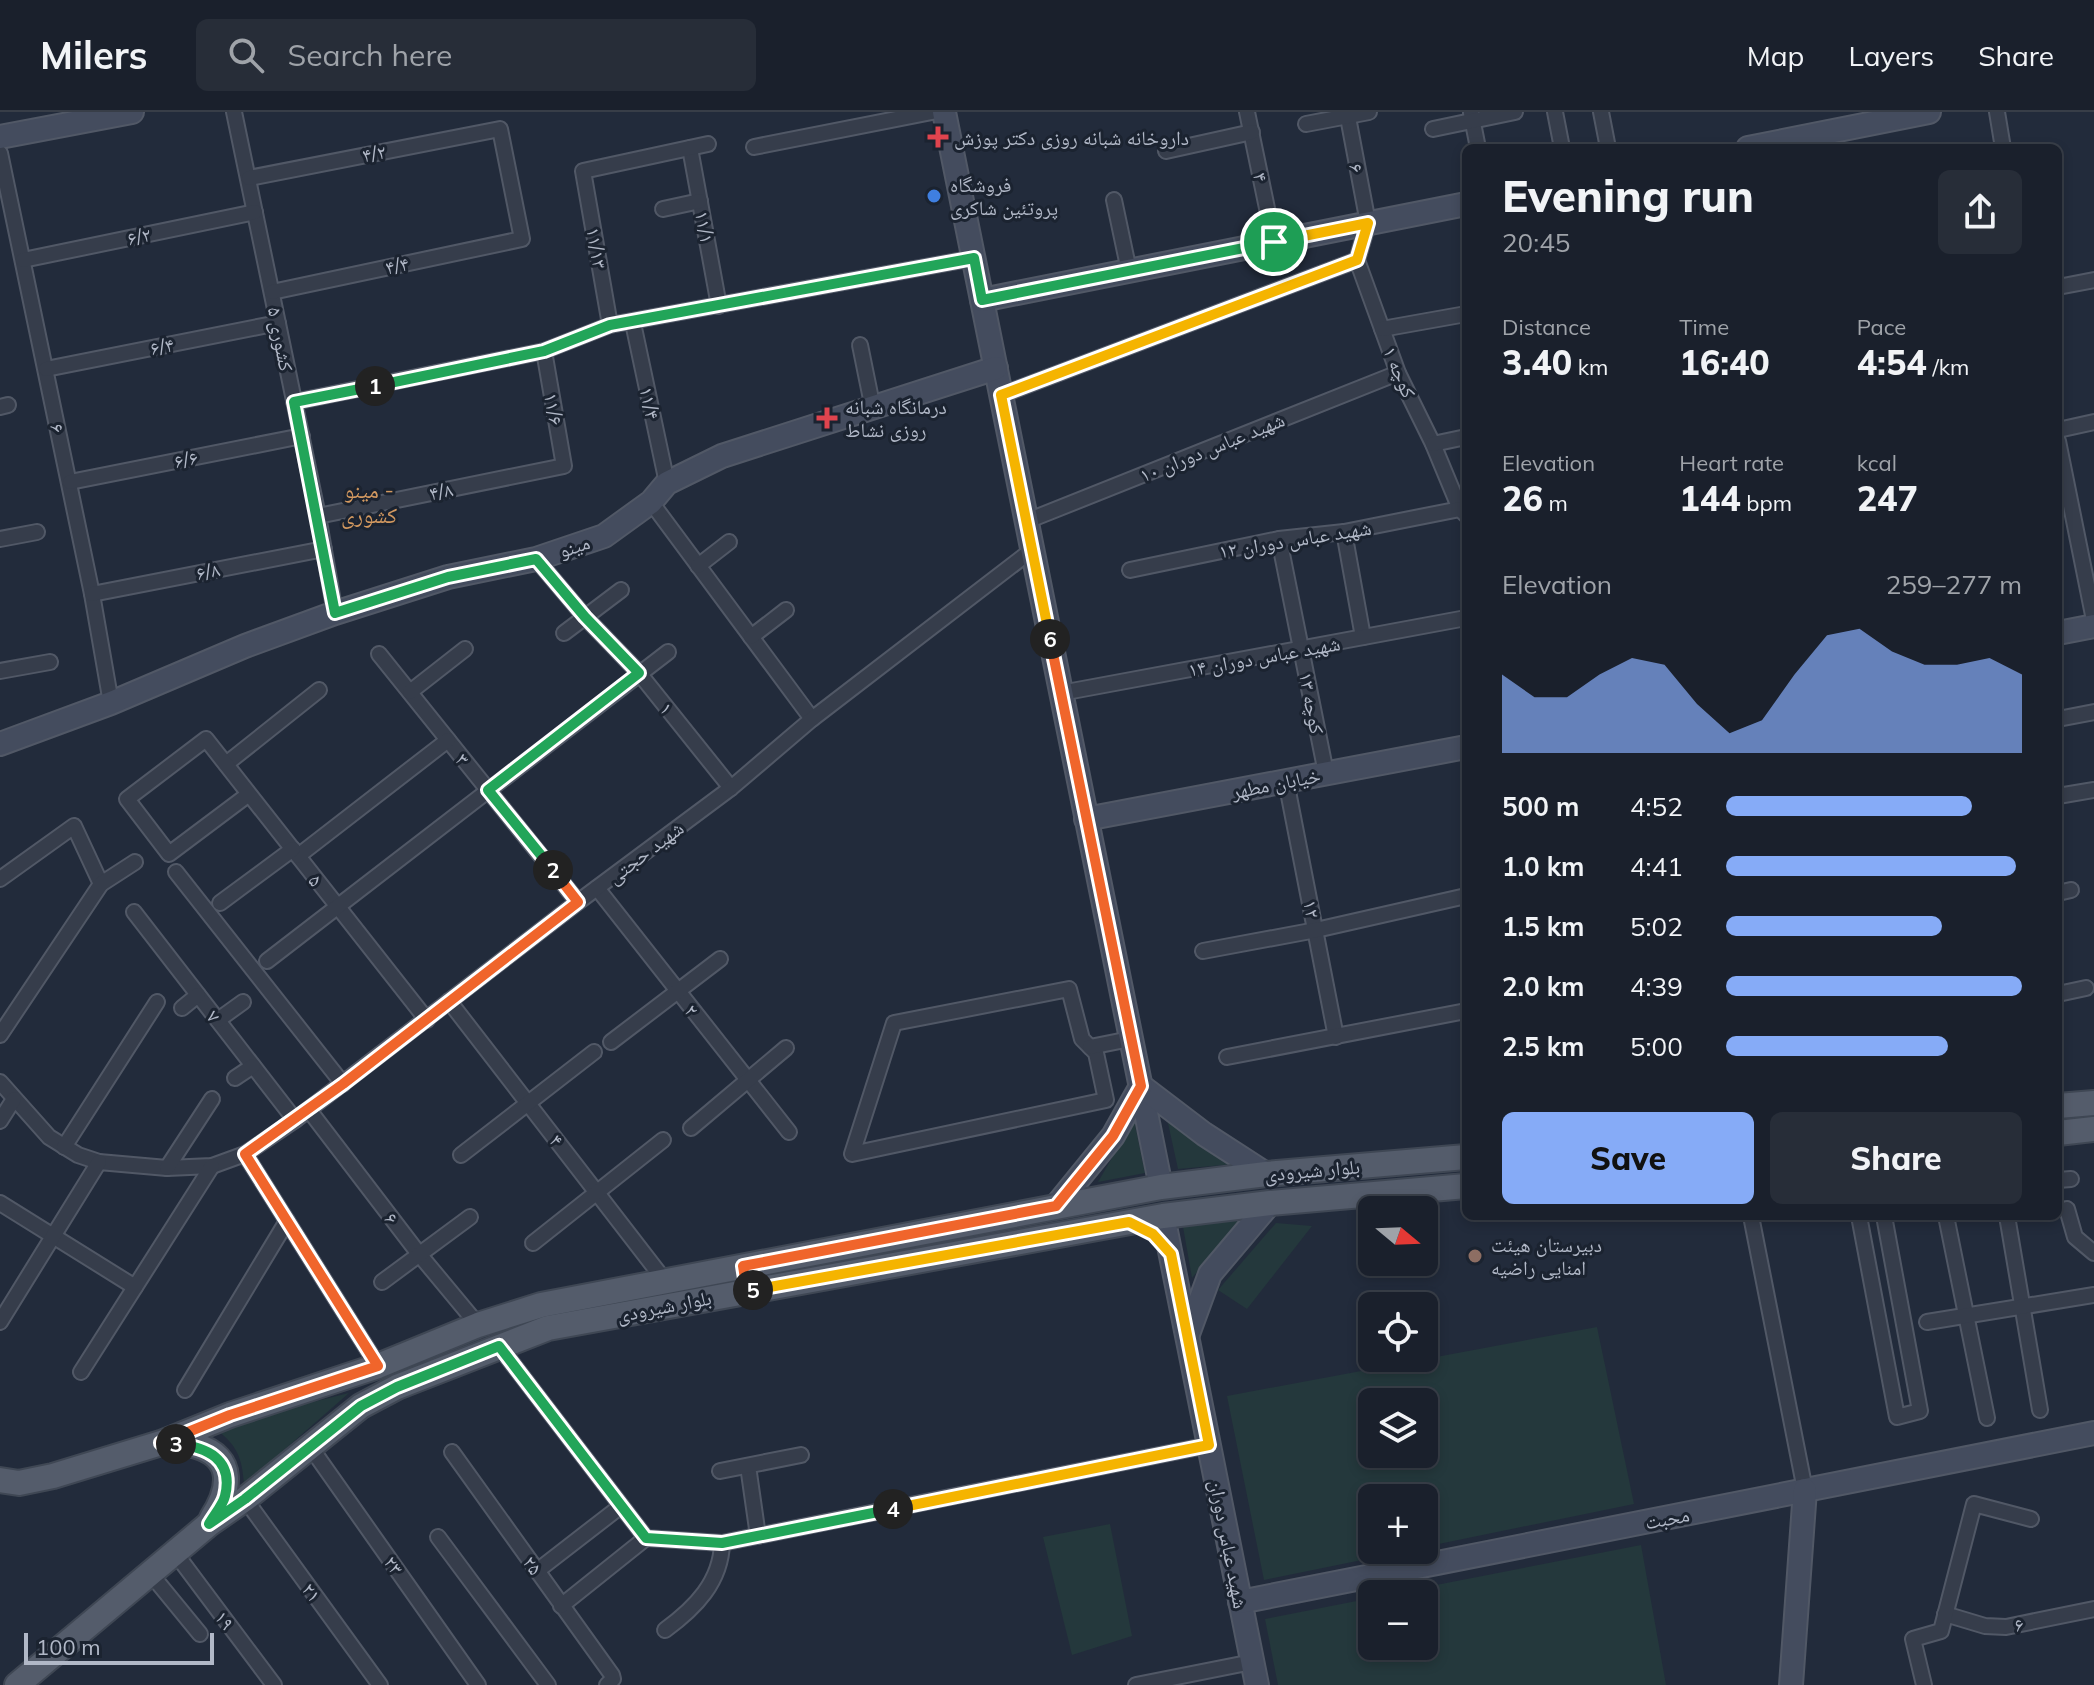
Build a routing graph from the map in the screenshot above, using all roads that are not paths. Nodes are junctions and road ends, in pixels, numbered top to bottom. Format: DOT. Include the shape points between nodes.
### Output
graph roads {
  1 [pos="234,112"];
  2 [pos="932,112"];
  3 [pos="944,112"];
  4 [pos="1247,112"];
  5 [pos="1369,112"];
  6 [pos="1515,112"];
  7 [pos="1555,112"];
  8 [pos="1601,112"];
  9 [pos="1929,112"];
  10 [pos="1997,112"];
  11 [pos="120,113"];
  12 [pos="1347,114"];
  13 [pos="1472,116"];
  14 [pos="1306,124"];
  15 [pos="1433,129"];
  16 [pos="1252,132"];
  17 [pos="0,137"];
  18 [pos="1796,143"];
  19 [pos="708,144"];
  20 [pos="1477,144"];
  21 [pos="1561,144"];
  22 [pos="1607,144"];
  23 [pos="2002,144"];
  24 [pos="754,147"];
  25 [pos="690,148"];
  26 [pos="1166,151"];
  27 [pos="0,153"];
  28 [pos="249,178"];
  29 [pos="1114,200"];
  30 [pos="700,201"];
  31 [pos="1462,205"];
  32 [pos="663,209"];
  33 [pos="255,212"];
  34 [pos="1368,223"];
  35 [pos="522,239"];
  36 [pos="1274,242"];
  37 [pos="974,258"];
  38 [pos="23,260"];
  39 [pos="1357,260"];
  40 [pos="1129,271"];
  41 [pos="2094,280"];
  42 [pos="2062,286"];
  43 [pos="272,292"];
  44 [pos="982,300"];
  45 [pos="719,306"];
  46 [pos="1462,315"];
  47 [pos="278,323"];
  48 [pos="633,323"];
  49 [pos="610,325"];
  50 [pos="1382,329"];
  51 [pos="860,345"];
  52 [pos="544,351"];
  53 [pos="996,368"];
  54 [pos="46,369"];
  55 [pos="1398,373"];
  56 [pos="1001,395"];
  57 [pos="294,402"];
  58 [pos="873,409"];
  59 [pos="2094,422"];
  60 [pos="2062,429"];
  61 [pos="302,436"];
  62 [pos="1462,438"];
  63 [pos="1433,444"];
  64 [pos="2062,461"];
  65 [pos="564,466"];
  66 [pos="70,482"];
  67 [pos="667,483"];
  68 [pos="651,502"];
  69 [pos="1462,510"];
  70 [pos="1462,512"];
  71 [pos="318,516"];
  72 [pos="1027,521"];
  73 [pos="37,532"];
  74 [pos="1344,532"];
  75 [pos="0,539"];
  76 [pos="1279,539"];
  77 [pos="729,542"];
  78 [pos="324,549"];
  79 [pos="1032,550"];
  80 [pos="536,559"];
  81 [pos="698,566"];
  82 [pos="1130,570"];
  83 [pos="621,590"];
  84 [pos="92,594"];
  85 [pos="786,610"];
  86 [pos="335,613"];
  87 [pos="585,617"];
  88 [pos="1462,619"];
  89 [pos="2094,623"];
  90 [pos="2062,632"];
  91 [pos="564,633"];
  92 [pos="751,637"];
  93 [pos="1363,637"];
  94 [pos="465,649"];
  95 [pos="1301,650"];
  96 [pos="668,652"];
  97 [pos="379,654"];
  98 [pos="50,662"];
  99 [pos="0,671"];
  100 [pos="639,673"];
  101 [pos="319,690"];
  102 [pos="410,692"];
  103 [pos="1061,693"];
  104 [pos="111,703"];
  105 [pos="2094,712"];
  106 [pos="2062,718"];
  107 [pos="812,719"];
  108 [pos="448,740"];
  109 [pos="0,744"];
  110 [pos="1462,748"];
  111 [pos="226,764"];
  112 [pos="1326,773"];
  113 [pos="1286,781"];
  114 [pos="731,788"];
  115 [pos="488,790"];
  116 [pos="2094,790"];
  117 [pos="249,794"];
  118 [pos="2062,795"];
  119 [pos="1086,819"];
  120 [pos="295,853"];
  121 [pos="135,862"];
  122 [pos="176,872"];
  123 [pos="0,879"];
  124 [pos="101,884"];
  125 [pos="597,888"];
  126 [pos="1462,897"];
  127 [pos="578,902"];
  128 [pos="220,903"];
  129 [pos="337,906"];
  130 [pos="134,912"];
  131 [pos="1316,930"];
  132 [pos="1203,951"];
  133 [pos="720,959"];
  134 [pos="267,961"];
  135 [pos="2086,988"];
  136 [pos="678,992"];
  137 [pos="2062,993"];
  138 [pos="198,995"];
  139 [pos="449,1001"];
  140 [pos="157,1002"];
  141 [pos="243,1002"];
  142 [pos="182,1008"];
  143 [pos="1462,1012"];
  144 [pos="218,1020"];
  145 [pos="427,1020"];
  146 [pos="0,1035"];
  147 [pos="1336,1037"];
  148 [pos="1130,1039"];
  149 [pos="611,1042"];
  150 [pos="1090,1047"];
  151 [pos="786,1048"];
  152 [pos="594,1052"];
  153 [pos="1227,1057"];
  154 [pos="253,1066"];
  155 [pos="235,1078"];
  156 [pos="748,1080"];
  157 [pos="0,1082"];
  158 [pos="343,1084"];
  159 [pos="1141,1086"];
  160 [pos="14,1099"];
  161 [pos="212,1099"];
  162 [pos="528,1103"];
  163 [pos="2094,1103"];
  164 [pos="2062,1106"];
  165 [pos="309,1110"];
  166 [pos="295,1120"];
  167 [pos="0,1121"];
  168 [pos="691,1128"];
  169 [pos="2094,1129"];
  170 [pos="789,1132"];
  171 [pos="2062,1133"];
  172 [pos="663,1140"];
  173 [pos="64,1147"];
  174 [pos="245,1154"];
  175 [pos="461,1155"];
  176 [pos="1462,1157"];
  177 [pos="99,1162"];
  178 [pos="212,1166"];
  179 [pos="167,1168"];
  180 [pos="1266,1174"];
  181 [pos="1462,1186"];
  182 [pos="1161,1187"];
  183 [pos="598,1192"];
  184 [pos="0,1203"];
  185 [pos="1270,1203"];
  186 [pos="1056,1206"];
  187 [pos="2067,1209"];
  188 [pos="1163,1216"];
  189 [pos="470,1217"];
  190 [pos="1752,1220"];
  191 [pos="1860,1220"];
  192 [pos="1885,1220"];
  193 [pos="1947,1220"];
  194 [pos="2008,1220"];
  195 [pos="287,1221"];
  196 [pos="1129,1222"];
  197 [pos="53,1236"];
  198 [pos="533,1243"];
  199 [pos="2094,1253"];
  200 [pos="419,1254"];
  201 [pos="1171,1254"];
  202 [pos="743,1266"];
  203 [pos="665,1281"];
  204 [pos="382,1282"];
  205 [pos="135,1287"];
  206 [pos="747,1291"];
  207 [pos="2094,1295"];
  208 [pos="2023,1307"];
  209 [pos="1967,1316"];
  210 [pos="0,1322"];
  211 [pos="1927,1322"];
  212 [pos="478,1325"];
  213 [pos="1188,1335"];
  214 [pos="499,1346"];
  215 [pos="378,1366"];
  216 [pos="81,1372"];
  217 [pos="185,1390"];
  218 [pos="2040,1410"];
  219 [pos="1987,1418"];
  220 [pos="2094,1433"];
  221 [pos="161,1443"];
  222 [pos="309,1445"];
  223 [pos="1209,1445"];
  224 [pos="452,1452"];
  225 [pos="801,1455"];
  226 [pos="748,1466"];
  227 [pos="720,1471"];
  228 [pos="0,1480"];
  229 [pos="1805,1490"];
  230 [pos="245,1499"];
  231 [pos="621,1506"];
  232 [pos="2031,1519"];
  233 [pos="209,1524"];
  234 [pos="758,1536"];
  235 [pos="438,1537"];
  236 [pos="646,1538"];
  237 [pos="722,1543"];
  238 [pos="176,1554"];
  239 [pos="537,1571"];
  240 [pos="150,1573"];
  241 [pos="1240,1602"];
  242 [pos="561,1606"];
  243 [pos="2094,1609"];
  244 [pos="1945,1614"];
  245 [pos="665,1630"];
  246 [pos="200,1634"];
  247 [pos="1252,1662"];
  248 [pos="610,1682"];
  249 [pos="17,1685"];
  250 [pos="274,1685"];
  251 [pos="380,1685"];
  252 [pos="478,1685"];
  253 [pos="548,1685"];
  254 [pos="1136,1685"];
  255 [pos="1257,1685"];
  256 [pos="1791,1685"];
  257 [pos="1924,1685"];
  1 -- 28 [label="street, کشوری ۵"];
  2 -- 24 [label="street"];
  3 -- 37 [label="street"];
  4 -- 16 [label="street, ۴"];
  5 -- 12 [label="street"];
  6 -- 13 [label="street"];
  7 -- 21 [label="street"];
  8 -- 22 [label="street"];
  9 -- 18 [label="street"];
  10 -- 23 [label="street"];
  11 -- 17 [label="street"];
  12 -- 14 [label="street"];
  12 -- 34 [label="street, ۶"];
  13 -- 15 [label="street"];
  13 -- 20 [label="street"];
  16 -- 26 [label="street"];
  16 -- 36 [label="street, ۴"];
  19 -- 25 [label="street"];
  25 -- 30 [label="street, ۱۱/۱"];
  25 -- 49 [label="street, ۱۱/۱۳" via="583,171"];
  27 -- 38 [label="street, ۶"];
  28 -- 33 [label="street, کشوری ۵"];
  28 -- 35 [label="street, ۴/۲" via="500,129"];
  29 -- 40 [label="street"];
  30 -- 32 [label="street"];
  30 -- 45 [label="street, ۱۱/۱"];
  31 -- 34 [label="street"];
  33 -- 38 [label="street, ۶/۲"];
  33 -- 43 [label="street, کشوری ۵"];
  34 -- 36 [label="street"];
  34 -- 39 [label="street"];
  35 -- 43 [label="street, ۴/۴"];
  36 -- 40 [label="street"];
  37 -- 44 [label="street"];
  37 -- 45 [label="street"];
  38 -- 54 [label="street, ۶"];
  39 -- 50 [label="street, کوچه ۱"];
  39 -- 56 [label="street"];
  40 -- 44 [label="street"];
  41 -- 42 [label="street"];
  43 -- 47 [label="street, کشوری ۵"];
  44 -- 53 [label="street"];
  45 -- 48 [label="street"];
  46 -- 50 [label="street"];
  47 -- 54 [label="street, ۶/۴"];
  47 -- 57 [label="street, کشوری ۵"];
  48 -- 49 [label="street"];
  48 -- 67 [label="street, ۱۱/۴"];
  49 -- 52 [label="street"];
  50 -- 55 [label="street, کوچه ۱"];
  51 -- 58 [label="street"];
  52 -- 57 [label="street"];
  52 -- 65 [label="street, ۱۱/۶"];
  53 -- 56 [label="street"];
  53 -- 58 [label="street, مینو"];
  54 -- 66 [label="street, ۶"];
  55 -- 63 [label="street, کوچه ۱"];
  55 -- 72 [label="street, شهید عباس دوران ۱۰"];
  56 -- 72 [label="street"];
  57 -- 61 [label="street, کشوری ۵"];
  58 -- 67 [label="street, مینو" via="722,456"];
  59 -- 60 [label="street"];
  61 -- 66 [label="street, ۶/۶"];
  61 -- 71 [label="street, کشوری ۵"];
  62 -- 63 [label="street"];
  63 -- 69 [label="street, کوچه ۱"];
  64 -- 89 [label="street"];
  65 -- 71 [label="street, ۴/۸"];
  66 -- 84 [label="street, ۶"];
  67 -- 68 [label="street, مینو"];
  68 -- 80 [label="street, مینو" via="604,536"];
  68 -- 81 [label="street"];
  70 -- 74 [label="street, شهید عباس دوران ۱۲"];
  71 -- 78 [label="street, کشوری ۵"];
  72 -- 79 [label="street"];
  73 -- 75 [label="street"];
  74 -- 76 [label="street, شهید عباس دوران ۱۲"];
  74 -- 93 [label="street"];
  76 -- 82 [label="street, شهید عباس دوران ۱۲"];
  76 -- 95 [label="street, کوچه ۱۳"];
  77 -- 81 [label="street"];
  78 -- 84 [label="street, ۶/۸"];
  78 -- 86 [label="street, کشوری ۵"];
  79 -- 103 [label="street"];
  79 -- 107 [label="street, شهید حجتی"];
  80 -- 86 [label="street, مینو" via="448,577"];
  80 -- 87 [label="street, ۱"];
  81 -- 92 [label="street"];
  83 -- 87 [label="street"];
  84 -- 104 [label="street, ۶"];
  85 -- 92 [label="street"];
  86 -- 104 [label="street, مینو"];
  87 -- 91 [label="street"];
  87 -- 100 [label="street, ۱"];
  88 -- 93 [label="street, شهید عباس دوران ۱۴"];
  89 -- 90 [label="street"];
  92 -- 107 [label="street"];
  93 -- 95 [label="street, شهید عباس دوران ۱۴"];
  94 -- 102 [label="street"];
  95 -- 103 [label="street, شهید عباس دوران ۱۴"];
  95 -- 112 [label="street, کوچه ۱۳"];
  96 -- 100 [label="street"];
  97 -- 102 [label="street, ۳"];
  98 -- 99 [label="street"];
  100 -- 114 [label="street, ۱"];
  100 -- 115 [label="street"];
  101 -- 111 [label="street"];
  102 -- 108 [label="street, ۳"];
  103 -- 119 [label="street"];
  104 -- 109 [label="street, مینو"];
  105 -- 106 [label="street"];
  107 -- 114 [label="street, شهید حجتی"];
  108 -- 115 [label="street, ۳"];
  108 -- 120 [label="street"];
  110 -- 112 [label="street, خیابان مطهر"];
  111 -- 117 [label="street, ۵"];
  111 -- 117 [label="street, ۵" via="206,739 127,799 169,854"];
  112 -- 113 [label="street, خیابان مطهر"];
  113 -- 119 [label="street, خیابان مطهر"];
  113 -- 131 [label="street, ۱۲"];
  114 -- 125 [label="street, شهید حجتی"];
  115 -- 127 [label="street, ۳"];
  115 -- 129 [label="street"];
  116 -- 118 [label="street"];
  117 -- 120 [label="street, ۵"];
  119 -- 148 [label="street"];
  120 -- 128 [label="street"];
  120 -- 129 [label="street, ۵"];
  121 -- 124 [label="street"];
  122 -- 158 [label="street"];
  123 -- 124 [label="street" via="74,826"];
  124 -- 146 [label="street"];
  125 -- 127 [label="street, شهید حجتی"];
  125 -- 136 [label="street, ۲"];
  126 -- 131 [label="street"];
  127 -- 139 [label="street, شهید حجتی"];
  129 -- 134 [label="street"];
  129 -- 145 [label="street, ۵"];
  130 -- 138 [label="street, ۷"];
  131 -- 132 [label="street"];
  131 -- 147 [label="street, ۱۲"];
  133 -- 136 [label="street"];
  135 -- 137 [label="street"];
  136 -- 149 [label="street"];
  136 -- 156 [label="street, ۲"];
  138 -- 142 [label="street"];
  138 -- 144 [label="street, ۷"];
  139 -- 145 [label="street, شهید حجتی"];
  139 -- 162 [label="street, ۴"];
  140 -- 173 [label="street"];
  141 -- 144 [label="street"];
  143 -- 147 [label="street"];
  144 -- 154 [label="street, ۷"];
  145 -- 158 [label="street, شهید حجتی"];
  147 -- 153 [label="street"];
  148 -- 150 [label="street"];
  148 -- 159 [label="street"];
  150 -- 150 [label="street" via="1082,1039 1069,989 894,1023 852,1154 1106,1100 1096,1053"];
  151 -- 156 [label="street"];
  152 -- 162 [label="street"];
  154 -- 155 [label="street"];
  154 -- 166 [label="street, ۷"];
  156 -- 168 [label="street"];
  156 -- 170 [label="street, ۲"];
  157 -- 160 [label="street, شهید حجتی"];
  158 -- 165 [label="street, شهید حجتی"];
  159 -- 180 [label="street"];
  159 -- 182 [label="street"];
  159 -- 186 [label="street" via="1113,1136"];
  160 -- 167 [label="street"];
  160 -- 173 [label="street, شهید حجتی"];
  161 -- 179 [label="street"];
  162 -- 175 [label="street"];
  162 -- 183 [label="street, ۴"];
  163 -- 164 [label="main road"];
  165 -- 166 [label="street, شهید حجتی"];
  165 -- 200 [label="street, ۶"];
  166 -- 174 [label="street, شهید حجتی"];
  169 -- 171 [label="main road"];
  172 -- 183 [label="street"];
  173 -- 177 [label="street, شهید حجتی"];
  174 -- 178 [label="street, شهید حجتی"];
  174 -- 195 [label="street"];
  176 -- 180 [label="main road, بلوار شیرودی"];
  177 -- 179 [label="street, شهید حجتی"];
  177 -- 197 [label="street"];
  178 -- 179 [label="street, شهید حجتی"];
  178 -- 205 [label="street"];
  180 -- 182 [label="main road, بلوار شیرودی"];
  181 -- 185 [label="main road, بلوار شیرودی"];
  182 -- 186 [label="main road, بلوار شیرودی"];
  183 -- 198 [label="street"];
  183 -- 203 [label="street, ۴"];
  184 -- 197 [label="street"];
  185 -- 188 [label="main road, بلوار شیرودی"];
  185 -- 213 [label="street" via="1210,1274"];
  186 -- 202 [label="main road, بلوار شیرودی"];
  187 -- 199 [label="street" via="2075,1237"];
  188 -- 196 [label="main road, بلوار شیرودی"];
  188 -- 201 [label="street, شهید عباس دوران"];
  189 -- 200 [label="street"];
  190 -- 229 [label="street"];
  191 -- 192 [label="street" via="1897,1417 1920,1411"];
  193 -- 209 [label="street"];
  194 -- 208 [label="street"];
  195 -- 215 [label="street"];
  195 -- 217 [label="street"];
  196 -- 201 [label="street" via="1153,1234"];
  196 -- 206 [label="main road, بلوار شیرودی"];
  197 -- 205 [label="street"];
  197 -- 210 [label="street"];
  200 -- 204 [label="street"];
  200 -- 212 [label="street, ۶"];
  201 -- 213 [label="street, شهید عباس دوران"];
  202 -- 203 [label="main road, بلوار شیرودی"];
  202 -- 206 [label="main road"];
  203 -- 212 [label="main road, بلوار شیرودی" via="541,1305"];
  205 -- 216 [label="street"];
  206 -- 214 [label="main road, بلوار شیرودی" via="548,1328"];
  207 -- 208 [label="street"];
  208 -- 209 [label="street"];
  208 -- 218 [label="street"];
  209 -- 211 [label="street"];
  209 -- 219 [label="street"];
  212 -- 215 [label="main road, بلوار شیرودی"];
  213 -- 223 [label="street, شهید عباس دوران"];
  214 -- 222 [label="main road, بلوار شیرودی" via="397,1387"];
  214 -- 231 [label="street"];
  215 -- 221 [label="main road, بلوار شیرودی"];
  220 -- 229 [label="street, محبت"];
  221 -- 228 [label="main road, بلوار شیرودی" via="53,1476 19,1483"];
  221 -- 233 [label="main road" via="196,1446 219,1458 227,1477 225,1498"];
  222 -- 230 [label="main road, بلوار شیرودی"];
  222 -- 252 [label="street, ۲۳"];
  223 -- 234 [label="street"];
  223 -- 241 [label="street, شهید عباس دوران"];
  224 -- 239 [label="street, ۲۵"];
  225 -- 226 [label="street"];
  226 -- 227 [label="street"];
  226 -- 234 [label="street"];
  229 -- 241 [label="street, محبت"];
  229 -- 256 [label="street"];
  230 -- 233 [label="main road, بلوار شیرودی"];
  230 -- 251 [label="street, ۲۱"];
  231 -- 236 [label="street"];
  231 -- 239 [label="street"];
  232 -- 244 [label="street" via="1974,1504"];
  233 -- 238 [label="main road, بلوار شیرودی"];
  234 -- 237 [label="street"];
  235 -- 253 [label="street"];
  236 -- 237 [label="street"];
  236 -- 242 [label="street"];
  237 -- 245 [label="street" via="722,1561 709,1588"];
  238 -- 240 [label="main road, بلوار شیرودی"];
  238 -- 250 [label="street, ۱۹"];
  239 -- 242 [label="street, ۲۵"];
  240 -- 246 [label="street"];
  240 -- 249 [label="main road, بلوار شیرودی"];
  241 -- 247 [label="street, شهید عباس دوران"];
  242 -- 248 [label="street, ۲۵"];
  243 -- 244 [label="street, ۶" via="2006,1627"];
  244 -- 257 [label="street" via="1941,1631 1913,1639"];
  247 -- 254 [label="street"];
  247 -- 255 [label="street, شهید عباس دوران"];
}
